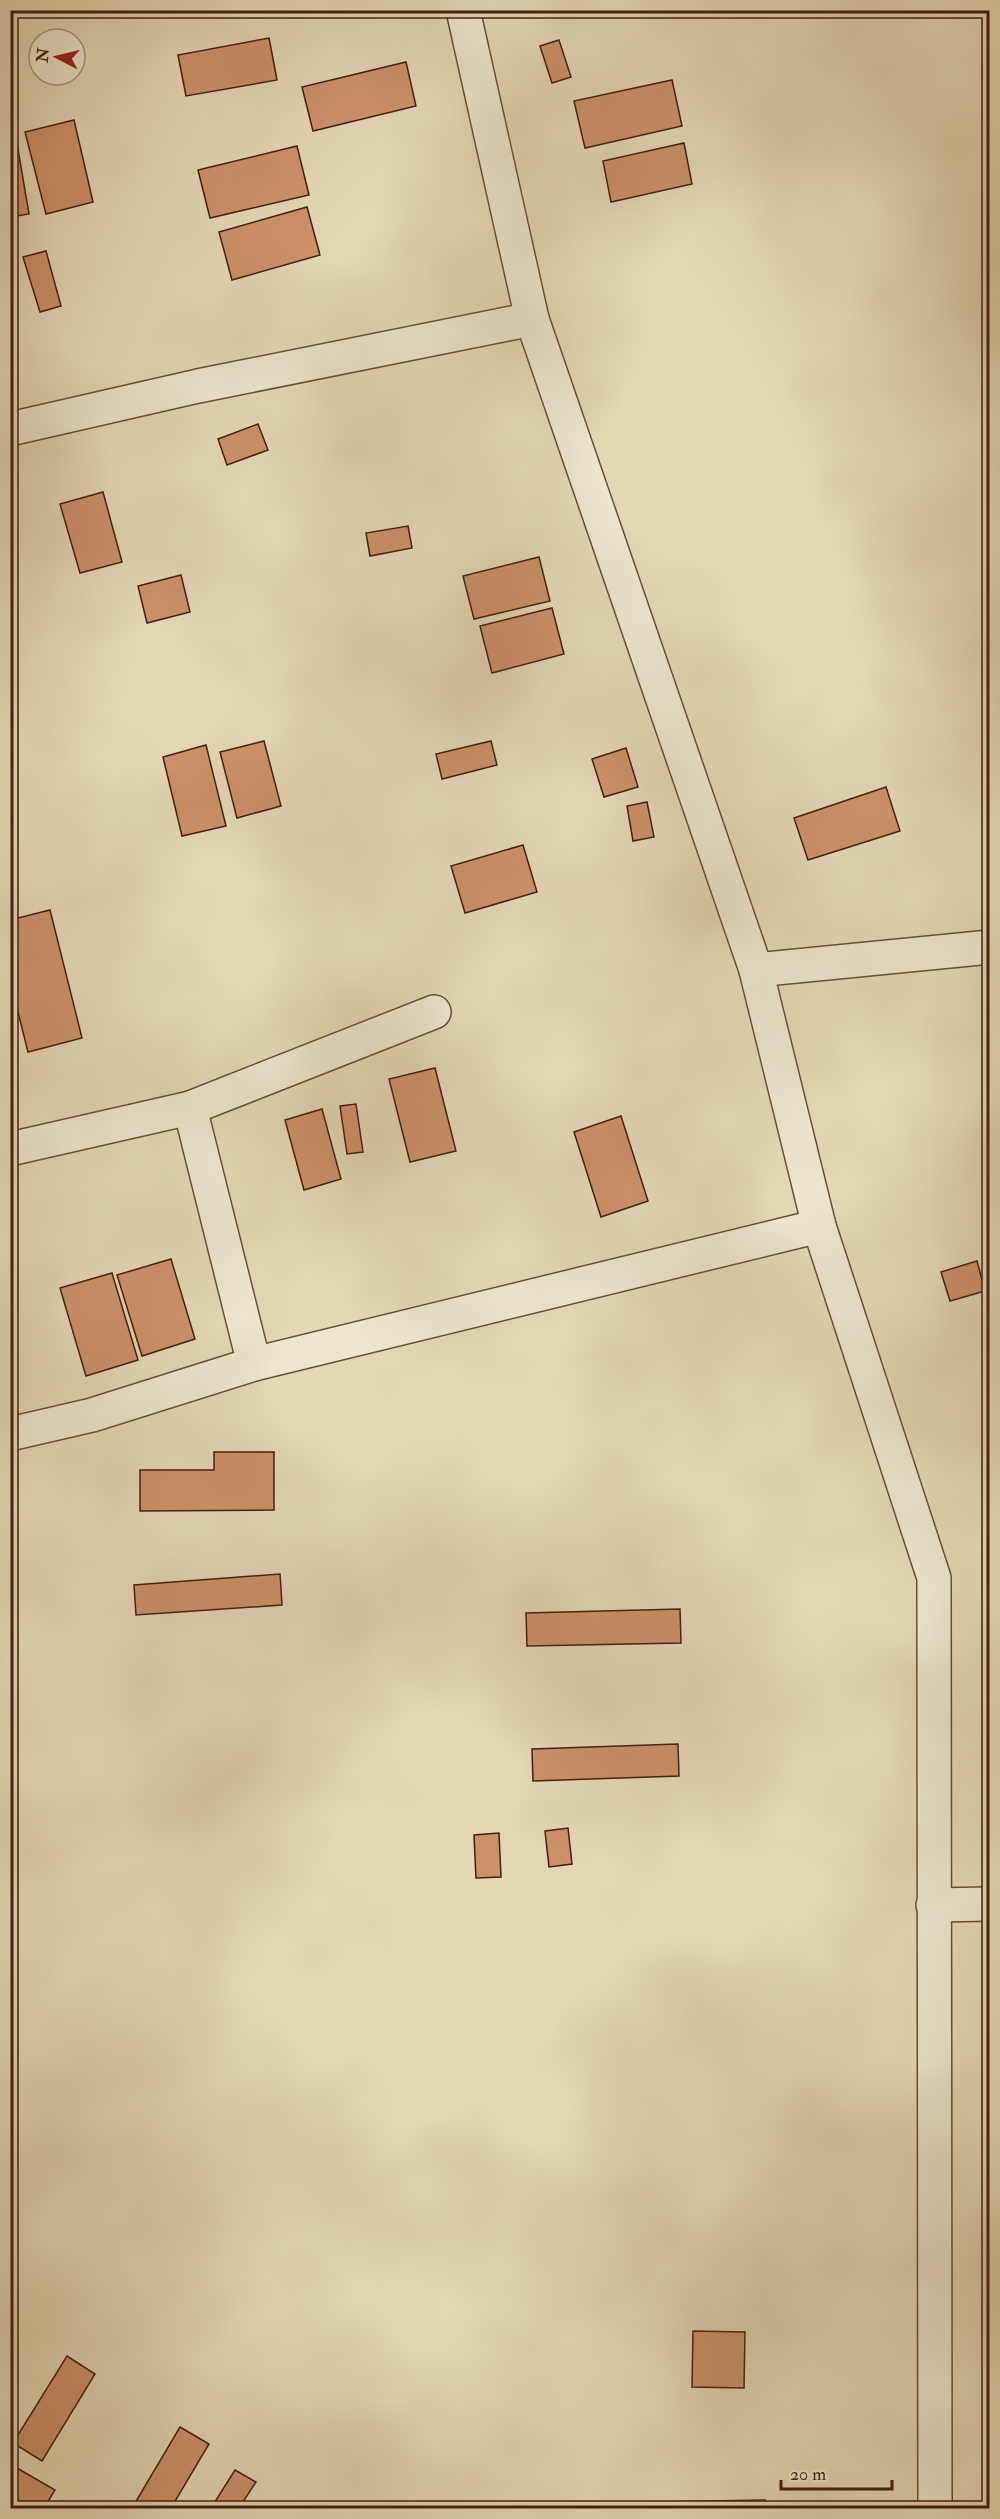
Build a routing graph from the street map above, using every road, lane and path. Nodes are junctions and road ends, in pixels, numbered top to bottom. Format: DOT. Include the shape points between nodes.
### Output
graph roads {
  1 [pos="463,10"];
  2 [pos="532,319"];
  3 [pos="10,429"];
  4 [pos="990,947"];
  5 [pos="756,970"];
  6 [pos="434,1012"];
  7 [pos="190,1108"];
  8 [pos="10,1149"];
  9 [pos="819,1226"];
  10 [pos="254,1364"];
  11 [pos="10,1434"];
  12 [pos="990,1904"];
  13 [pos="933,1905"];
  14 [pos="935,2508"];
  1 -- 2 [label="street"];
  2 -- 3 [label="street" via="198,386"];
  2 -- 5 [label="street"];
  4 -- 5 [label="street"];
  5 -- 9 [label="street"];
  6 -- 7 [label="street"];
  7 -- 8 [label="street"];
  7 -- 10 [label="street"];
  9 -- 10 [label="street"];
  9 -- 13 [label="street" via="934,1578"];
  10 -- 11 [label="street" via="92,1415"];
  12 -- 13 [label="street"];
  13 -- 14 [label="street"];
}
